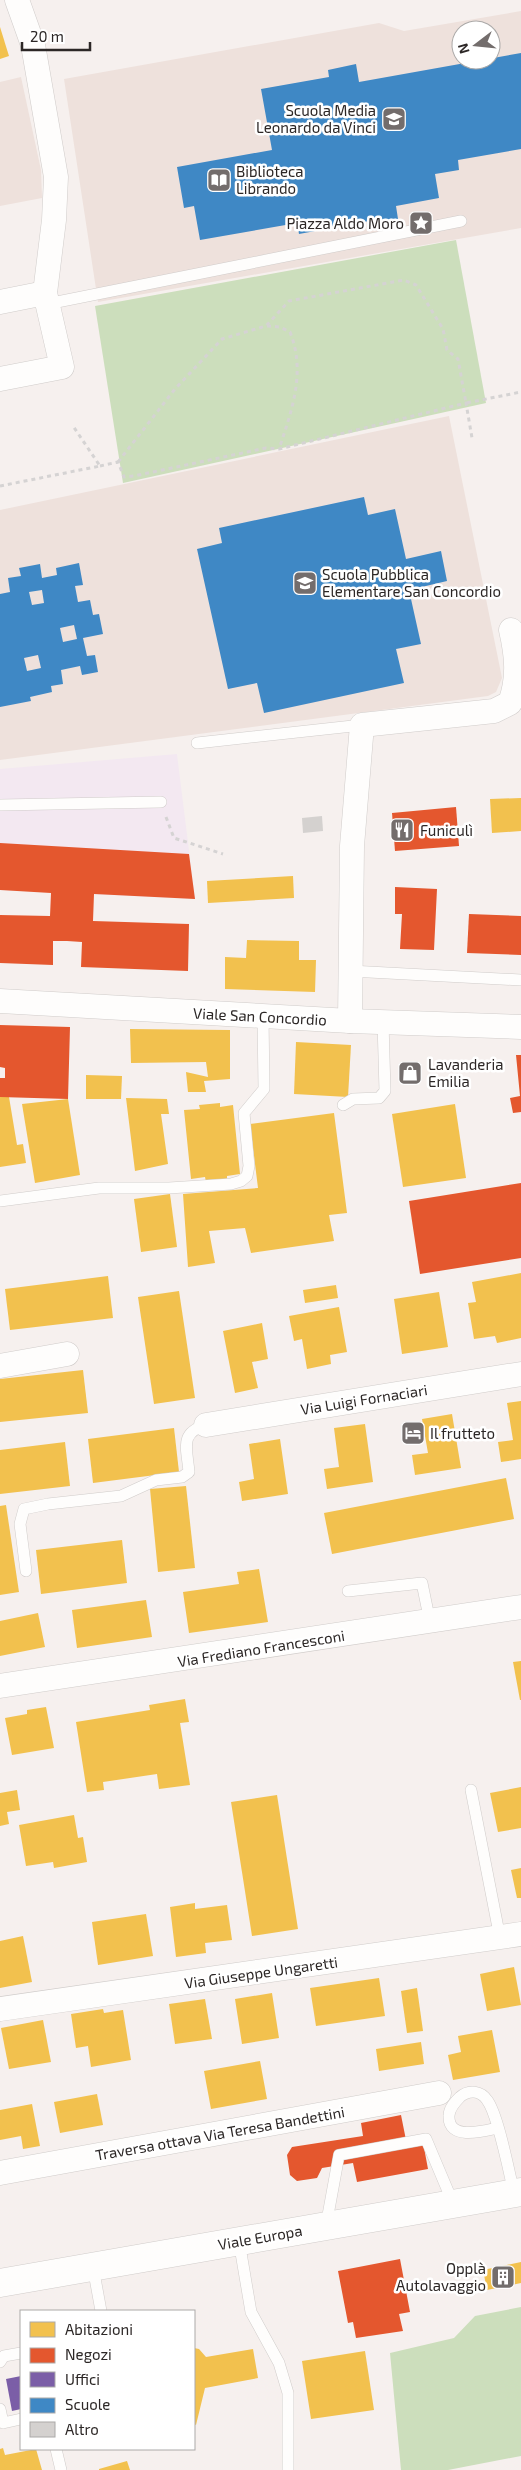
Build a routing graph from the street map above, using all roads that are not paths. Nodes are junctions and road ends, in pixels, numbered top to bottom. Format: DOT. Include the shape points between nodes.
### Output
graph roads {
  1 [pos="17,0"];
  2 [pos="461,222"];
  3 [pos="46,298"];
  4 [pos="0,302"];
  5 [pos="0,379"];
  6 [pos="511,630"];
  7 [pos="362,725"];
  8 [pos="197,743"];
  9 [pos="161,802"];
  10 [pos="0,806"];
  11 [pos="350,971"];
  12 [pos="521,980"];
  13 [pos="0,1001"];
  14 [pos="263,1016"];
  15 [pos="350,1021"];
  16 [pos="383,1022"];
  17 [pos="521,1026"];
  18 [pos="343,1105"];
  19 [pos="0,1201"];
  20 [pos="67,1354"];
  21 [pos="0,1366"];
  22 [pos="521,1374"];
  23 [pos="206,1425"];
  24 [pos="26,1571"];
  25 [pos="348,1591"];
  26 [pos="521,1608"];
  27 [pos="430,1622"];
  28 [pos="0,1686"];
  29 [pos="471,1790"];
  30 [pos="510,1936"];
  31 [pos="0,2009"];
  32 [pos="439,2093"];
  33 [pos="497,2128"];
  34 [pos="0,2173"];
  35 [pos="518,2192"];
  36 [pos="453,2203"];
  37 [pos="326,2226"];
  38 [pos="239,2240"];
  39 [pos="93,2266"];
  40 [pos="0,2283"];
  41 [pos="101,2310"];
  42 [pos="20,2353"];
  43 [pos="0,2362"];
  44 [pos="0,2409"];
  45 [pos="20,2419"];
  46 [pos="56,2450"];
  47 [pos="62,2470"];
  48 [pos="288,2470"];
  1 -- 3 [label="street" via="33,45 56,176"];
  2 -- 3 [label="lane"];
  3 -- 4 [label="street"];
  3 -- 5 [label="street" via="62,367"];
  6 -- 7 [label="street" via="516,652 516,685 510,703 494,711"];
  7 -- 8 [label="lane"];
  7 -- 11 [label="street" via="352,846"];
  9 -- 10 [label="lane"];
  11 -- 12 [label="lane"];
  11 -- 15 [label="street"];
  13 -- 14 [label="street, Viale San Concordio"];
  14 -- 15 [label="street, Viale San Concordio"];
  14 -- 19 [label="lane" via="264,1089 244,1113 249,1166 247,1176 241,1181 169,1188 99,1188"];
  15 -- 16 [label="street, Viale San Concordio"];
  16 -- 17 [label="street, Viale San Concordio"];
  16 -- 18 [label="lane" via="385,1091 379,1098 353,1099"];
  20 -- 21 [label="street"];
  22 -- 23 [label="street, Via Luigi Fornaciari"];
  23 -- 24 [label="lane" via="192,1429 187,1438 189,1472 182,1477 156,1480 121,1496 24,1509 20,1524"];
  25 -- 27 [label="lane" via="422,1582"];
  26 -- 27 [label="street, Via Frediano Francesconi"];
  27 -- 28 [label="street, Via Frediano Francesconi"];
  29 -- 30 [label="lane"];
  30 -- 31 [label="street, Via Giuseppe Ungaretti"];
  32 -- 34 [label="street, Traversa ottava Via Teresa Bandettini"];
  33 -- 33 [label="lane" via="492,2108 482,2095 469,2092 453,2104 449,2115 450,2123 456,2129 473,2134"];
  33 -- 35 [label="lane"];
  35 -- 36 [label="main road, Viale Europa"];
  36 -- 37 [label="main road, Viale Europa"];
  36 -- 37 [label="lane" via="426,2139 339,2155"];
  37 -- 38 [label="main road, Viale Europa"];
  38 -- 39 [label="main road, Viale Europa"];
  38 -- 48 [label="lane" via="251,2312 279,2363 288,2393"];
  39 -- 40 [label="main road, Viale Europa"];
  39 -- 41 [label="lane"];
  42 -- 43 [label="lane" via="4,2356"];
  44 -- 45 [label="lane" via="2,2423"];
  46 -- 47 [label="lane"];
}
